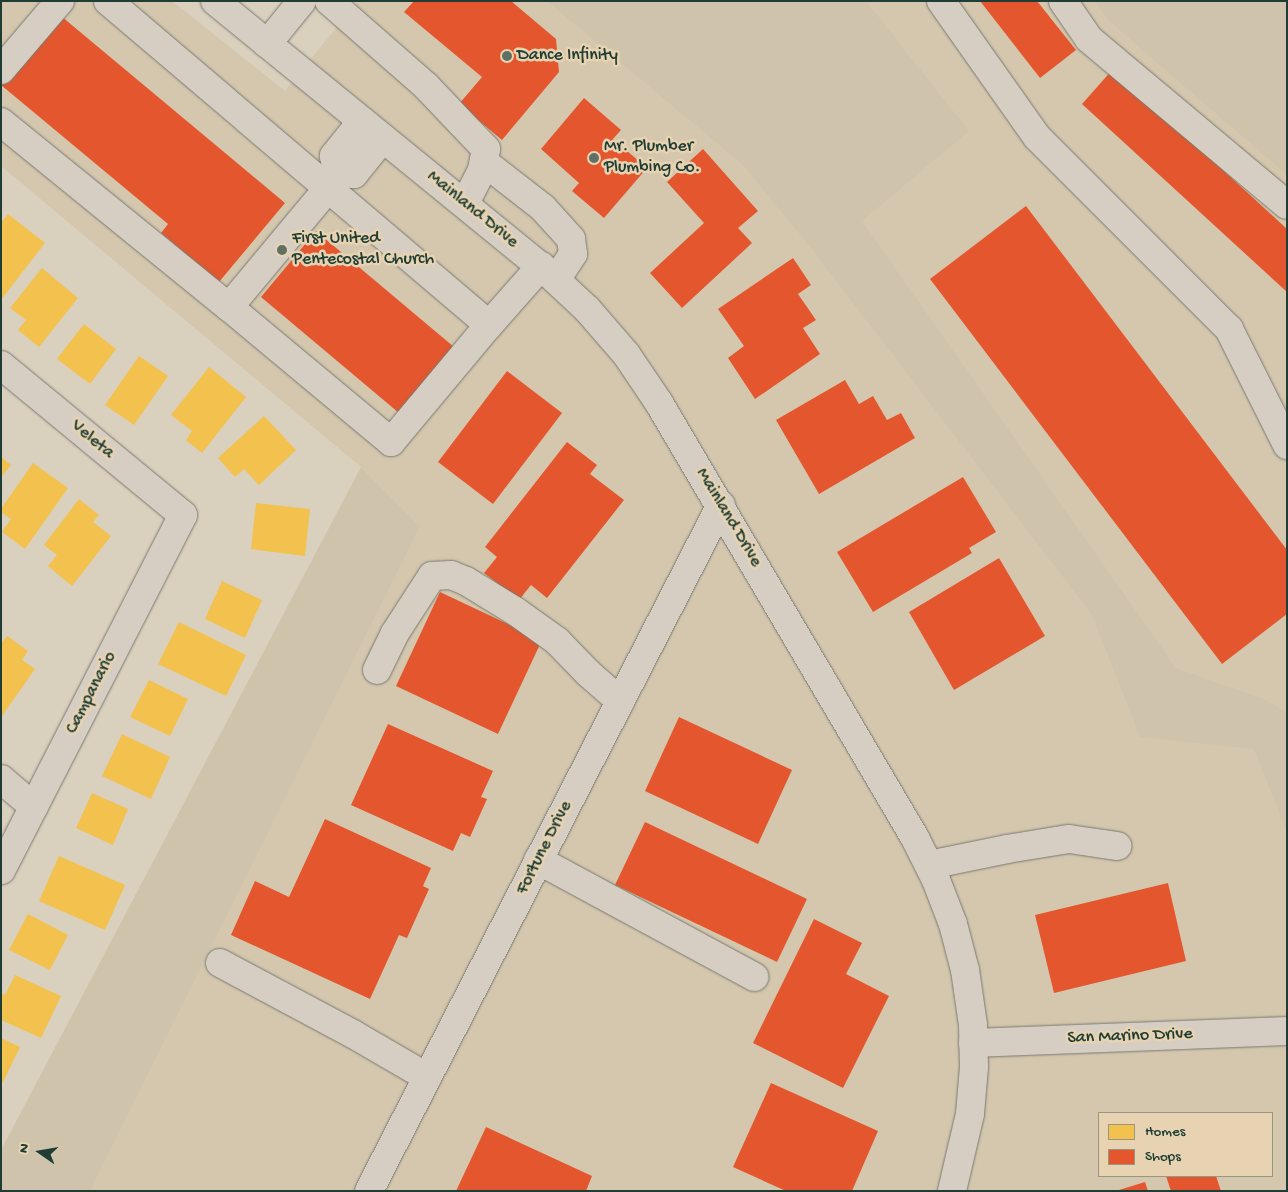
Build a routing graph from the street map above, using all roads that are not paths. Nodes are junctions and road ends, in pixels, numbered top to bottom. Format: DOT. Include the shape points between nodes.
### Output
graph roads {
  1 [pos="60,1"];
  2 [pos="108,1"];
  3 [pos="215,1"];
  4 [pos="302,1"];
  5 [pos="330,1"];
  6 [pos="941,1"];
  7 [pos="1063,1"];
  8 [pos="267,44"];
  9 [pos="1,70"];
  10 [pos="362,121"];
  11 [pos="1,122"];
  12 [pos="383,138"];
  13 [pos="484,162"];
  14 [pos="333,180"];
  15 [pos="465,204"];
  16 [pos="1287,205"];
  17 [pos="548,273"];
  18 [pos="229,307"];
  19 [pos="489,325"];
  20 [pos="1,365"];
  21 [pos="1287,445"];
  22 [pos="721,505"];
  23 [pos="182,516"];
  24 [pos="378,670"];
  25 [pos="620,701"];
  26 [pos="1,779"];
  27 [pos="34,807"];
  28 [pos="1116,846"];
  29 [pos="538,860"];
  30 [pos="929,865"];
  31 [pos="1,870"];
  32 [pos="220,964"];
  33 [pos="754,977"];
  34 [pos="1287,1031"];
  35 [pos="973,1043"];
  36 [pos="427,1077"];
  37 [pos="369,1191"];
  38 [pos="952,1191"];
  1 -- 9 [label="street"];
  2 -- 14 [label="street"];
  3 -- 8 [label="street, Mainland Drive"];
  4 -- 8 [label="street"];
  5 -- 13 [label="street" via="432,93 486,150"];
  6 -- 21 [label="street" via="1037,138 1229,329"];
  7 -- 16 [label="street" via="1090,39"];
  8 -- 10 [label="street, Mainland Drive"];
  10 -- 12 [label="street, Mainland Drive"];
  10 -- 14 [label="street" via="334,156"];
  11 -- 18 [label="street"];
  12 -- 14 [label="street" via="354,174"];
  12 -- 15 [label="street, Mainland Drive"];
  13 -- 15 [label="street"];
  13 -- 17 [label="street" via="543,208 571,240 573,254"];
  14 -- 18 [label="street"];
  14 -- 19 [label="street"];
  15 -- 17 [label="street, Mainland Drive"];
  17 -- 19 [label="street"];
  17 -- 22 [label="street, Mainland Drive" via="587,309 626,354"];
  18 -- 19 [label="street" via="391,442"];
  20 -- 23 [label="street, Veleta"];
  22 -- 25 [label="street, Fortune Drive"];
  22 -- 30 [label="street, Mainland Drive"];
  23 -- 27 [label="street, Campanario"];
  24 -- 25 [label="street" via="395,632 432,576 451,575 515,611 557,641"];
  25 -- 29 [label="street, Fortune Drive"];
  26 -- 27 [label="street"];
  27 -- 31 [label="street, Campanario"];
  28 -- 30 [label="street" via="1069,839"];
  29 -- 33 [label="street"];
  29 -- 36 [label="street, Fortune Drive"];
  30 -- 35 [label="street, Mainland Drive" via="953,924 965,970"];
  32 -- 36 [label="street"];
  34 -- 35 [label="street, San Marino Drive"];
  35 -- 38 [label="street, Mainland Drive" via="970,1114"];
  36 -- 37 [label="street, Fortune Drive"];
}
